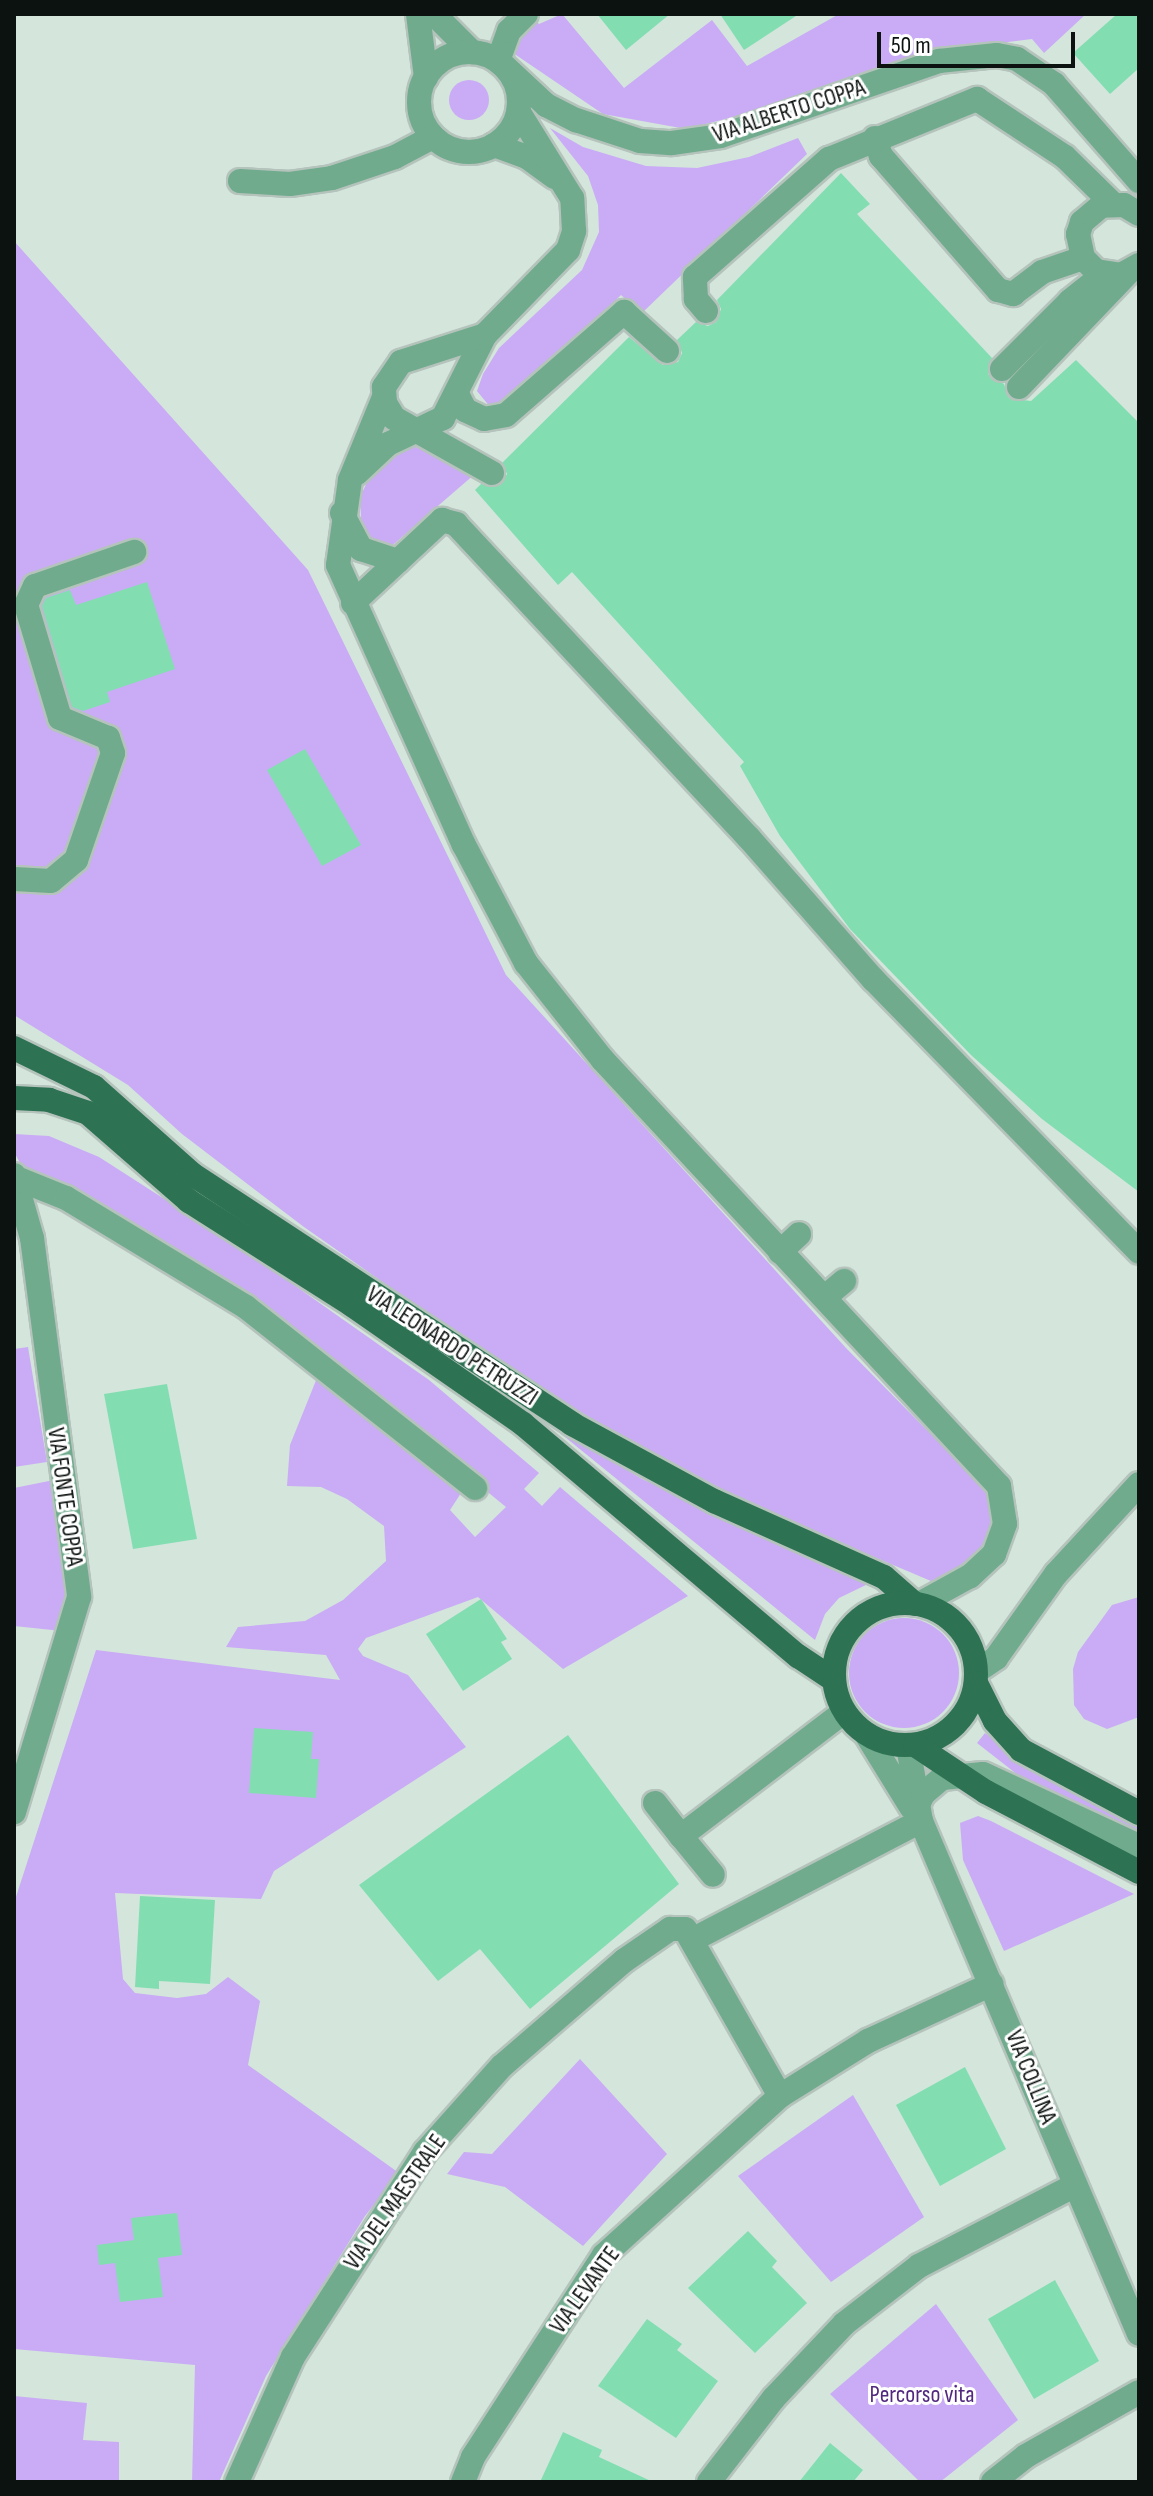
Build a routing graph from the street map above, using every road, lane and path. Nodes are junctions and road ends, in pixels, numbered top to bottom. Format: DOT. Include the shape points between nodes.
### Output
graph roads {
  1 [pos="432,14"];
  2 [pos="526,14"];
  3 [pos="472,52"];
  4 [pos="499,62"];
  5 [pos="426,77"];
  6 [pos="518,111"];
  7 [pos="433,137"];
  8 [pos="875,138"];
  9 [pos="494,145"];
  10 [pos="240,181"];
  11 [pos="1132,195"];
  12 [pos="572,198"];
  13 [pos="1083,258"];
  14 [pos="1134,269"];
  15 [pos="1104,274"];
  16 [pos="706,311"];
  17 [pos="485,335"];
  18 [pos="667,351"];
  19 [pos="1002,369"];
  20 [pos="1019,387"];
  21 [pos="457,394"];
  22 [pos="384,397"];
  23 [pos="417,428"];
  24 [pos="492,473"];
  25 [pos="350,480"];
  26 [pos="342,513"];
  27 [pos="134,552"];
  28 [pos="398,561"];
  29 [pos="353,603"];
  30 [pos="14,879"];
  31 [pos="14,1048"];
  32 [pos="14,1098"];
  33 [pos="15,1177"];
  34 [pos="799,1234"];
  35 [pos="780,1252"];
  36 [pos="1139,1252"];
  37 [pos="844,1281"];
  38 [pos="825,1297"];
  39 [pos="1139,1484"];
  40 [pos="475,1488"];
  41 [pos="917,1604"];
  42 [pos="977,1677"];
  43 [pos="834,1680"];
  44 [pos="844,1712"];
  45 [pos="866,1734"];
  46 [pos="912,1746"];
  47 [pos="955,1773"];
  48 [pos="655,1803"];
  49 [pos="14,1812"];
  50 [pos="1139,1813"];
  51 [pos="919,1814"];
  52 [pos="681,1836"];
  53 [pos="1139,1846"];
  54 [pos="1139,1872"];
  55 [pos="713,1875"];
  56 [pos="694,1939"];
  57 [pos="992,1984"];
  58 [pos="780,2096"];
  59 [pos="1075,2185"];
  60 [pos="1139,2334"];
  61 [pos="1139,2392"];
  62 [pos="237,2482"];
  63 [pos="463,2482"];
  64 [pos="709,2482"];
  65 [pos="993,2482"];
  1 -- 3 [label="street"];
  1 -- 5 [label="street"];
  2 -- 4 [label="street" via="509,31"];
  3 -- 4 [label="street"];
  3 -- 5 [label="street" via="445,58"];
  4 -- 6 [label="street" via="516,85"];
  4 -- 11 [label="street, VIA ALBERTO COPPA" via="546,105 576,120 640,141 672,143 721,136 939,61 997,55 1017,59 1054,84"];
  5 -- 7 [label="street" via="420,108"];
  6 -- 9 [label="street" via="506,136"];
  6 -- 12 [label="street"];
  7 -- 9 [label="street" via="462,151"];
  7 -- 10 [label="street" via="395,157 332,178 290,184"];
  8 -- 11 [label="street" via="977,99"];
  8 -- 13 [label="street" via="881,156 998,290 1013,294 1042,272"];
  8 -- 16 [label="street" via="829,159 695,277 696,299"];
  9 -- 12 [label="street" via="552,173"];
  11 -- 13 [label="street" via="1082,222 1078,234"];
  12 -- 17 [label="street" via="574,231 562,262"];
  13 -- 15 [label="street"];
  14 -- 15 [label="street"];
  14 -- 20 [label="street"];
  15 -- 19 [label="street"];
  17 -- 21 [label="street"];
  17 -- 22 [label="street" via="401,362 387,377"];
  18 -- 21 [label="street" via="624,312 499,419 465,410"];
  21 -- 23 [label="street" via="438,422"];
  22 -- 23 [label="street" via="394,418"];
  22 -- 25 [label="street"];
  23 -- 24 [label="street"];
  23 -- 25 [label="street" via="388,444"];
  25 -- 26 [label="street"];
  26 -- 28 [label="street" via="361,549"];
  26 -- 29 [label="street" via="338,565"];
  27 -- 30 [label="street" via="35,586 26,605 60,718 108,738 113,753 76,860 51,881"];
  28 -- 29 [label="street"];
  28 -- 36 [label="street" via="442,520 456,524 873,979"];
  29 -- 35 [label="street" via="464,845 526,963 602,1059"];
  31 -- 41 [label="main road, VIA LEONARDO PETRUZZI" via="94,1087 192,1174 572,1424 714,1501 884,1577"];
  32 -- 43 [label="main road, VIA LEONARDO PETRUZZI" via="49,1100 88,1113 189,1201 352,1305 523,1424 798,1656"];
  33 -- 40 [label="street" via="66,1198 246,1307"];
  33 -- 49 [label="street, VIA FONTE COPPA" via="32,1238 79,1597"];
  34 -- 35 [label="street"];
  35 -- 38 [label="street"];
  37 -- 38 [label="street"];
  38 -- 41 [label="street" via="879,1336 999,1486 1003,1499 1005,1524 994,1554 970,1576"];
  39 -- 42 [label="street" via="1056,1574"];
  41 -- 42 [label="main road" via="953,1620 974,1652"];
  41 -- 43 [label="main road" via="876,1609 857,1621 839,1648"];
  42 -- 46 [label="main road" via="955,1726"];
  42 -- 50 [label="main road" via="995,1721 1021,1750"];
  43 -- 44 [label="main road"];
  44 -- 45 [label="main road"];
  44 -- 52 [label="street"];
  45 -- 46 [label="main road"];
  45 -- 51 [label="street, VIA COLLINA"];
  46 -- 47 [label="main road"];
  46 -- 51 [label="street, VIA COLLINA"];
  47 -- 51 [label="street" via="932,1785"];
  47 -- 53 [label="street" via="983,1774"];
  47 -- 54 [label="main road"];
  48 -- 52 [label="street"];
  51 -- 56 [label="street"];
  51 -- 57 [label="street, VIA COLLINA"];
  52 -- 55 [label="street"];
  56 -- 58 [label="street"];
  56 -- 62 [label="street, VIA DEL MAESTRALE" via="685,1929 670,1929 573,2000 502,2066 425,2152 293,2357"];
  57 -- 58 [label="street, VIA LEVANTE" via="868,2041"];
  57 -- 59 [label="street, VIA COLLINA"];
  58 -- 63 [label="street, VIA LEVANTE" via="604,2255 473,2457"];
  59 -- 60 [label="street, VIA COLLINA"];
  59 -- 64 [label="street" via="919,2266 844,2324 774,2398"];
  61 -- 65 [label="street" via="1026,2456"];
}
